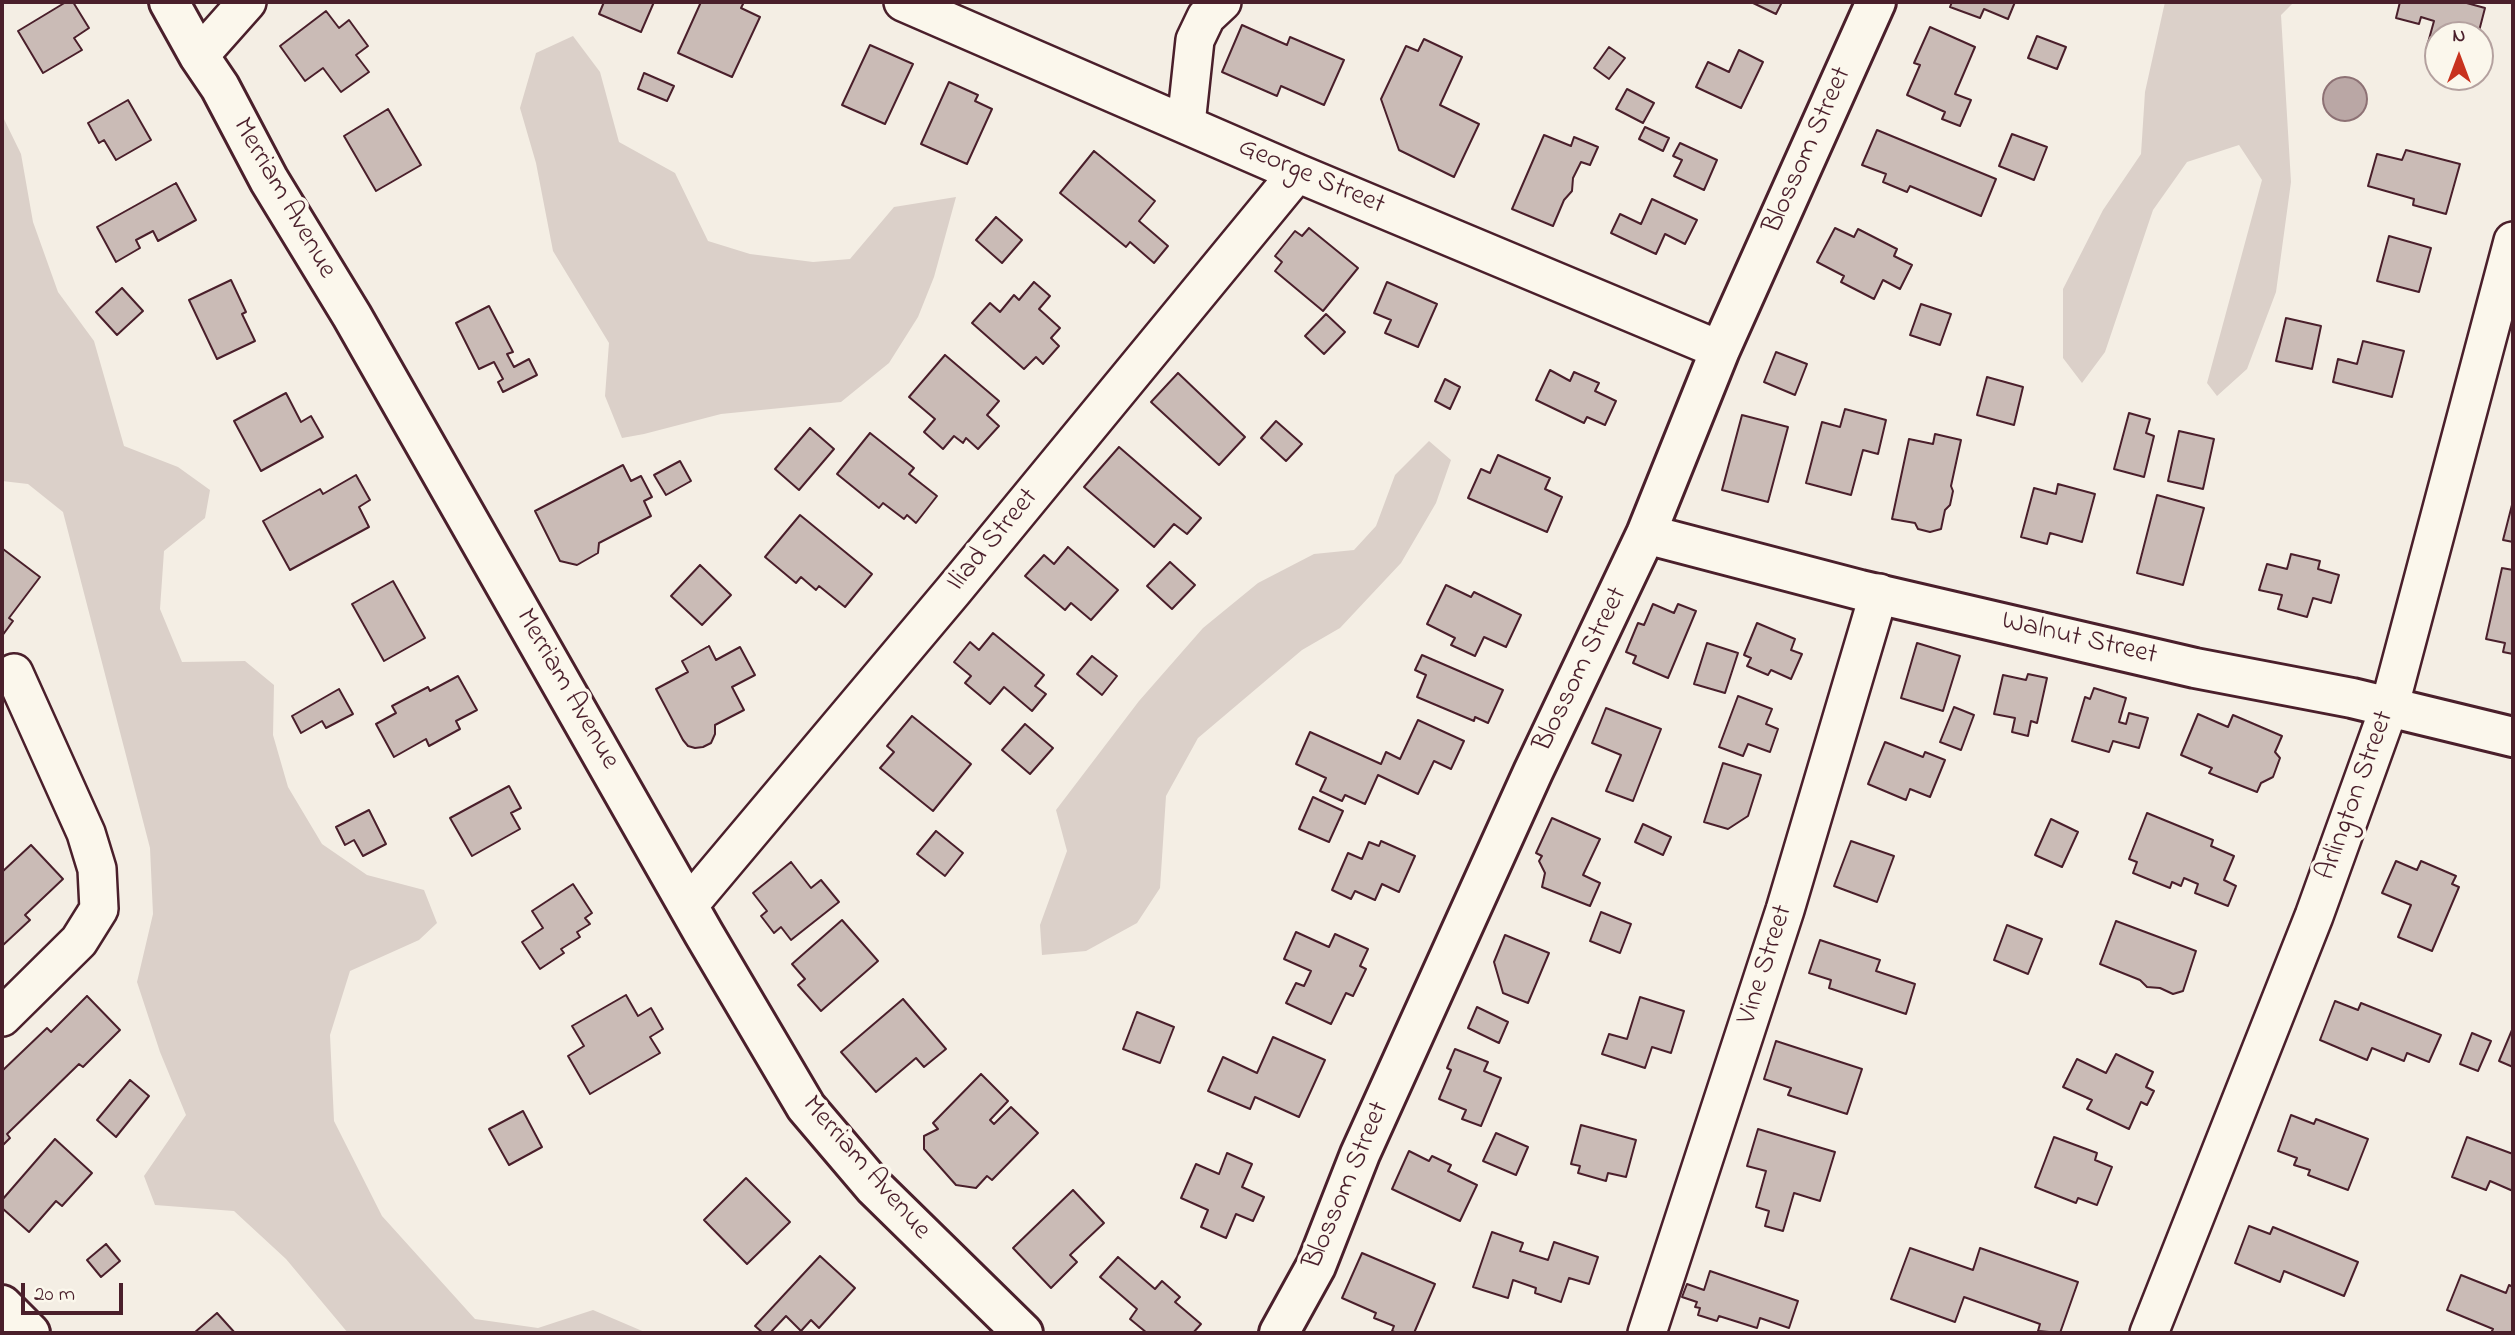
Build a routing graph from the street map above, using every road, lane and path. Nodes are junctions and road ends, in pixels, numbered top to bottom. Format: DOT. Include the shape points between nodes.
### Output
graph roads {
  1 [pos="169,2"];
  2 [pos="247,2"];
  3 [pos="903,2"];
  4 [pos="1222,2"];
  5 [pos="1876,2"];
  6 [pos="199,57"];
  7 [pos="1186,124"];
  8 [pos="1297,173"];
  9 [pos="2513,241"];
  10 [pos="1720,350"];
  11 [pos="1646,534"];
  12 [pos="1879,593"];
  13 [pos="14,673"];
  14 [pos="2389,708"];
  15 [pos="2513,737"];
  16 [pos="688,906"];
  17 [pos="2,1017"];
  18 [pos="2,1306"];
  19 [pos="30,1333"];
  20 [pos="1023,1333"];
  21 [pos="1279,1333"];
  22 [pos="1647,1333"];
  23 [pos="2149,1333"];
  1 -- 6 [label="street, Merriam Avenue"];
  2 -- 6 [label="street"];
  3 -- 7 [label="street, George Street"];
  4 -- 7 [label="street" via="1206,17 1195,40"];
  5 -- 10 [label="street, Blossom Street"];
  6 -- 16 [label="street, Merriam Avenue"];
  7 -- 8 [label="street, George Street"];
  8 -- 10 [label="street, George Street"];
  8 -- 16 [label="street, Iliad Street"];
  9 -- 14 [label="street, Arlington Street"];
  10 -- 11 [label="street, Blossom Street"];
  11 -- 12 [label="street, Walnut Street"];
  11 -- 21 [label="street, Blossom Street" via="1371,1130 1316,1266"];
  12 -- 14 [label="street, Walnut Street" via="2195,668"];
  12 -- 22 [label="street, Vine Street" via="1786,910"];
  13 -- 17 [label="street" via="86,833 97,869 99,909 79,941"];
  14 -- 15 [label="street, Walnut Street"];
  14 -- 23 [label="street, Arlington Street" via="2314,916"];
  16 -- 20 [label="street, Merriam Avenue" via="806,1107 874,1187"];
  18 -- 19 [label="street"];
}
